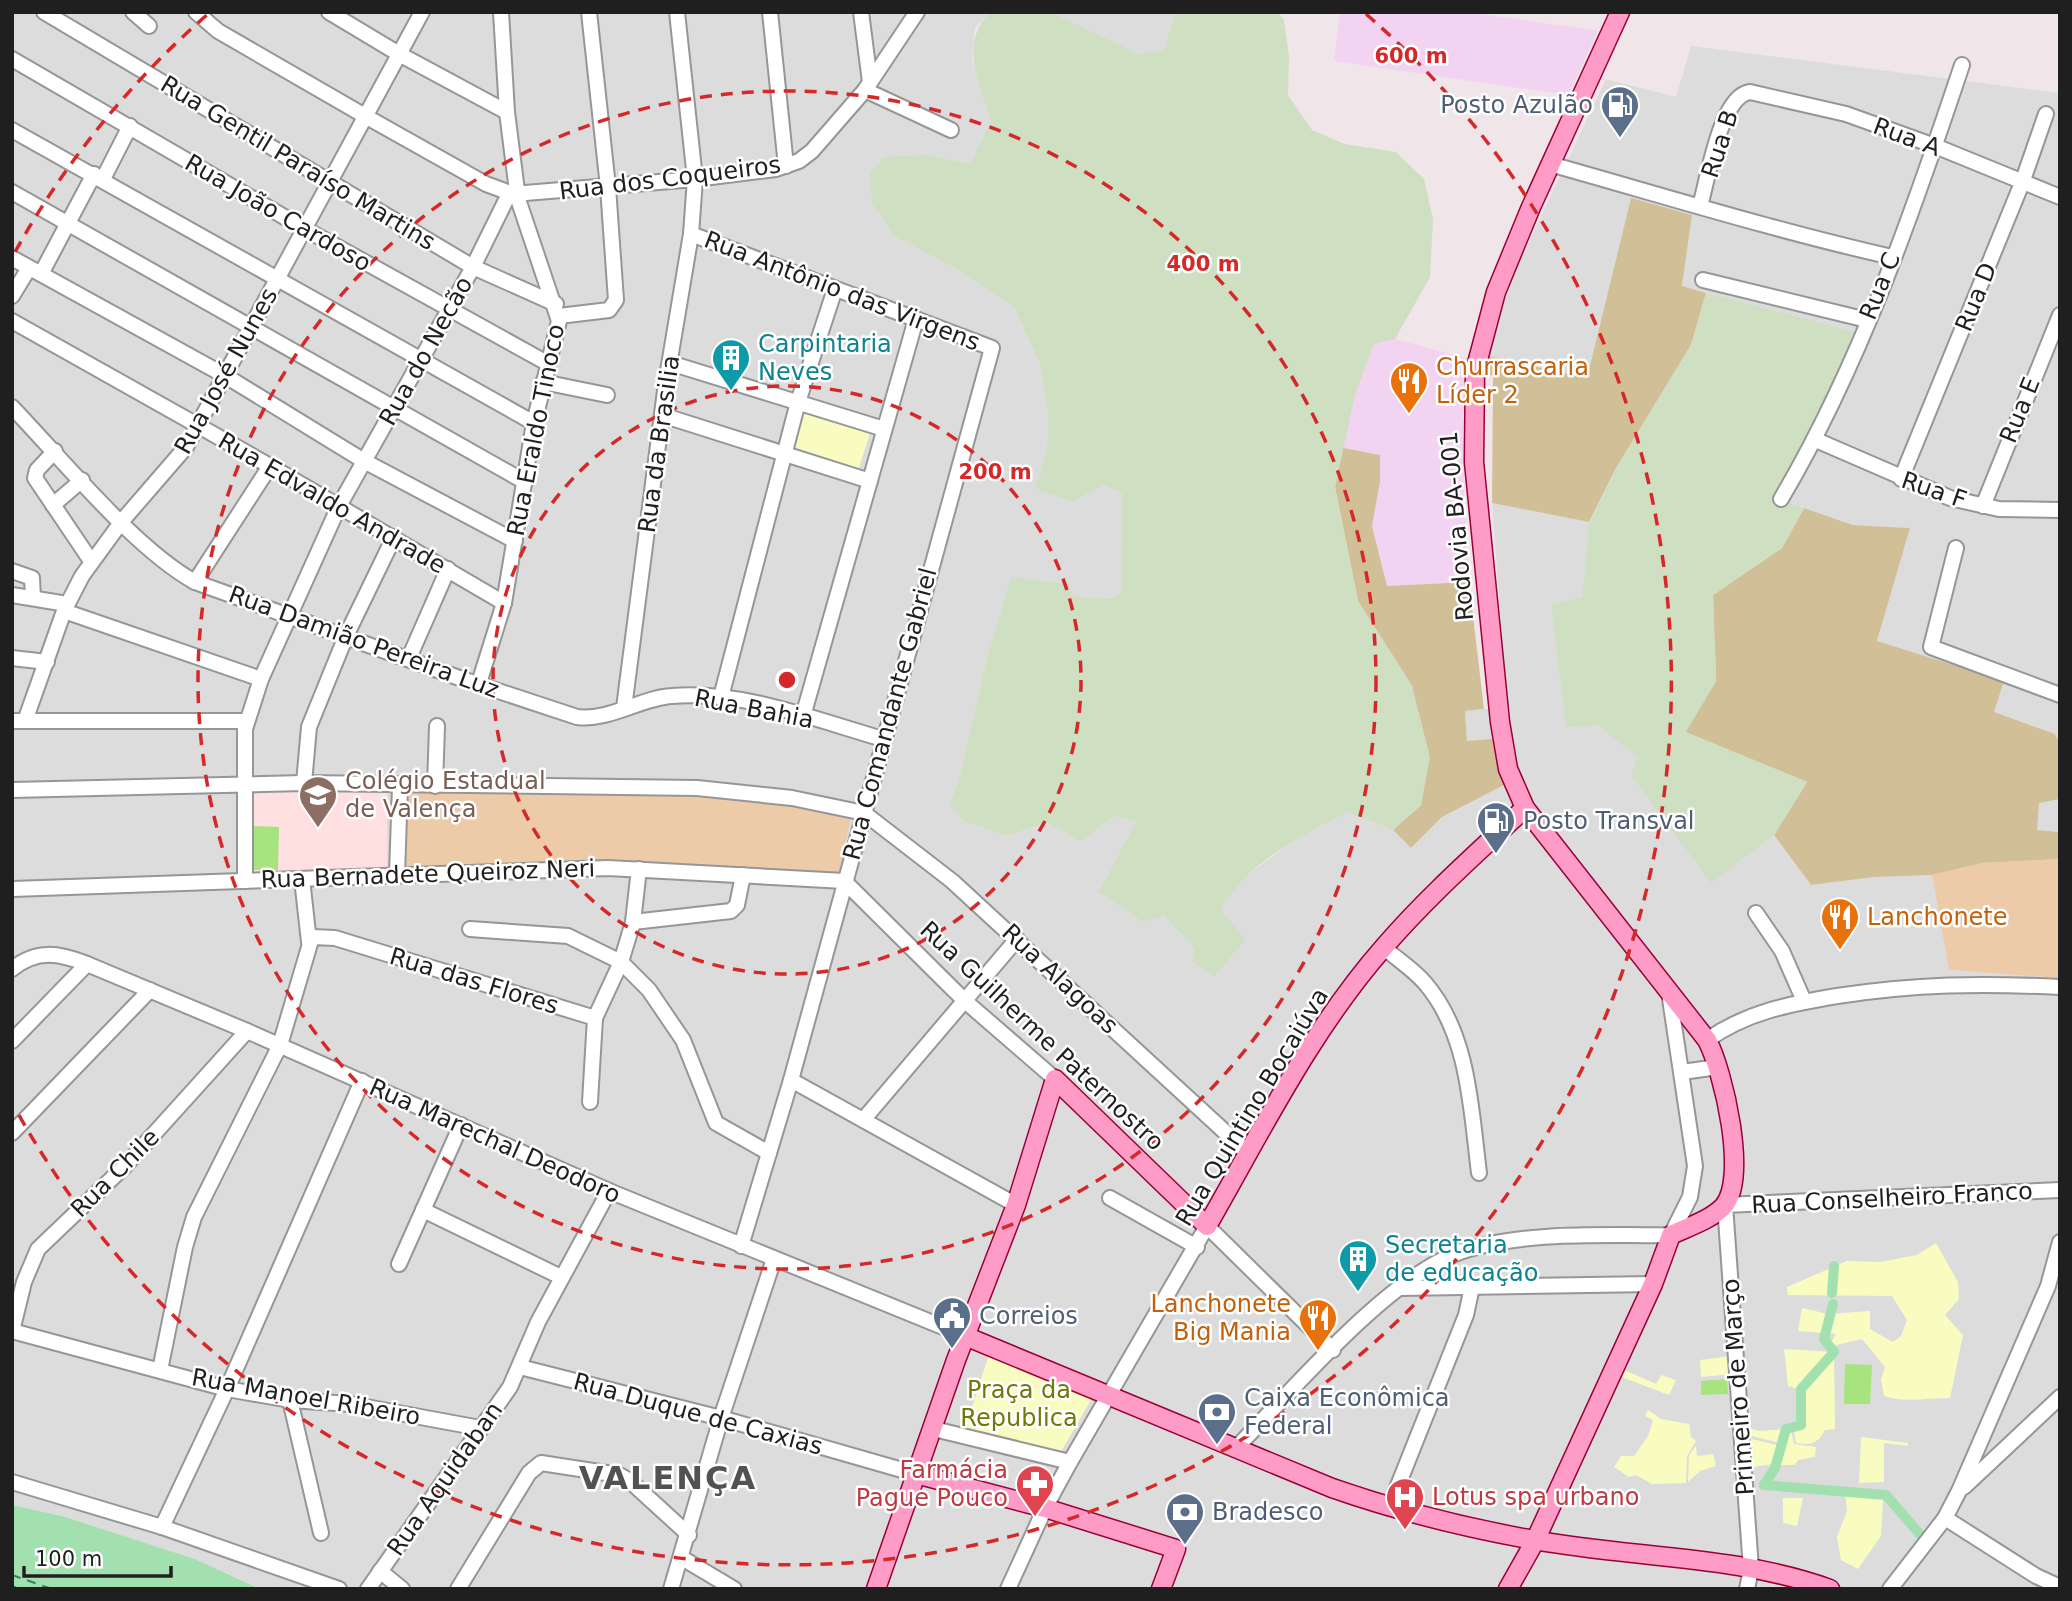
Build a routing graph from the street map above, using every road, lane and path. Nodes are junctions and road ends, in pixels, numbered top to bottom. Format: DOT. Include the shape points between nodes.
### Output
graph roads {
  1 [pos="44,12"];
  2 [pos="132,12"];
  3 [pos="196,12"];
  4 [pos="329,12"];
  5 [pos="422,12"];
  6 [pos="502,12"];
  7 [pos="589,12"];
  8 [pos="677,12"];
  9 [pos="770,12"];
  10 [pos="861,12"];
  11 [pos="917,12"];
  12 [pos="1620,12"];
  13 [pos="149,26"];
  14 [pos="398,54"];
  15 [pos="12,58"];
  16 [pos="1962,65"];
  17 [pos="868,86"];
  18 [pos="1750,92"];
  19 [pos="507,112"];
  20 [pos="2046,114"];
  21 [pos="365,116"];
  22 [pos="130,126"];
  23 [pos="12,130"];
  24 [pos="951,130"];
  25 [pos="1935,146"];
  26 [pos="1550,164"];
  27 [pos="786,166"];
  28 [pos="99,177"];
  29 [pos="695,179"];
  30 [pos="329,181"];
  31 [pos="2022,183"];
  32 [pos="608,187"];
  33 [pos="12,192"];
  34 [pos="514,194"];
  35 [pos="2060,197"];
  36 [pos="1700,206"];
  37 [pos="67,224"];
  38 [pos="305,229"];
  39 [pos="691,234"];
  40 [pos="1892,257"];
  41 [pos="12,258"];
  42 [pos="473,267"];
  43 [pos="35,271"];
  44 [pos="277,278"];
  45 [pos="1703,280"];
  46 [pos="835,289"];
  47 [pos="12,296"];
  48 [pos="557,310"];
  49 [pos="448,311"];
  50 [pos="2060,315"];
  51 [pos="916,319"];
  52 [pos="1867,320"];
  53 [pos="12,321"];
  54 [pos="250,328"];
  55 [pos="992,348"];
  56 [pos="420,361"];
  57 [pos="547,363"];
  58 [pos="670,363"];
  59 [pos="224,375"];
  60 [pos="543,382"];
  61 [pos="607,395"];
  62 [pos="798,402"];
  63 [pos="12,407"];
  64 [pos="393,409"];
  65 [pos="662,415"];
  66 [pos="534,423"];
  67 [pos="198,426"];
  68 [pos="884,429"];
  69 [pos="1816,440"];
  70 [pos="55,451"];
  71 [pos="784,453"];
  72 [pos="364,461"];
  73 [pos="270,466"];
  74 [pos="1901,479"];
  75 [pos="82,480"];
  76 [pos="870,481"];
  77 [pos="525,482"];
  78 [pos="1781,499"];
  79 [pos="53,506"];
  80 [pos="339,506"];
  81 [pos="1983,506"];
  82 [pos="2060,510"];
  83 [pos="122,522"];
  84 [pos="394,537"];
  85 [pos="515,541"];
  86 [pos="1956,548"];
  87 [pos="91,561"];
  88 [pos="448,569"];
  89 [pos="12,571"];
  90 [pos="195,582"];
  91 [pos="12,595"];
  92 [pos="33,598"];
  93 [pos="505,603"];
  94 [pos="65,607"];
  95 [pos="289,615"];
  96 [pos="346,636"];
  97 [pos="12,658"];
  98 [pos="409,658"];
  99 [pos="47,662"];
  100 [pos="261,679"];
  101 [pos="479,684"];
  102 [pos="2060,694"];
  103 [pos="721,697"];
  104 [pos="624,708"];
  105 [pos="803,716"];
  106 [pos="19,721"];
  107 [pos="247,721"];
  108 [pos="438,726"];
  109 [pos="883,738"];
  110 [pos="304,782"];
  111 [pos="246,785"];
  112 [pos="400,786"];
  113 [pos="435,786"];
  114 [pos="12,790"];
  115 [pos="1525,808"];
  116 [pos="864,813"];
  117 [pos="639,869"];
  118 [pos="397,875"];
  119 [pos="743,875"];
  120 [pos="302,879"];
  121 [pos="245,881"];
  122 [pos="844,881"];
  123 [pos="12,889"];
  124 [pos="1756,913"];
  125 [pos="633,922"];
  126 [pos="470,929"];
  127 [pos="1017,939"];
  128 [pos="309,942"];
  129 [pos="1383,947"];
  130 [pos="621,962"];
  131 [pos="87,964"];
  132 [pos="12,969"];
  133 [pos="2060,987"];
  134 [pos="1668,989"];
  135 [pos="150,990"];
  136 [pos="965,1001"];
  137 [pos="1804,1001"];
  138 [pos="595,1018"];
  139 [pos="247,1031"];
  140 [pos="1707,1040"];
  141 [pos="12,1041"];
  142 [pos="280,1045"];
  143 [pos="1718,1067"];
  144 [pos="1682,1072"];
  145 [pos="1055,1079"];
  146 [pos="791,1080"];
  147 [pos="362,1082"];
  148 [pos="590,1102"];
  149 [pos="863,1120"];
  150 [pos="461,1125"];
  151 [pos="12,1133"];
  152 [pos="769,1153"];
  153 [pos="1249,1154"];
  154 [pos="1479,1173"];
  155 [pos="2060,1190"];
  156 [pos="609,1191"];
  157 [pos="1110,1198"];
  158 [pos="1016,1205"];
  159 [pos="1725,1205"];
  160 [pos="423,1210"];
  161 [pos="1207,1226"];
  162 [pos="1671,1234"];
  163 [pos="2060,1242"];
  164 [pos="741,1246"];
  165 [pos="1197,1247"];
  166 [pos="774,1259"];
  167 [pos="399,1264"];
  168 [pos="561,1277"];
  169 [pos="1653,1284"];
  170 [pos="1472,1287"];
  171 [pos="1399,1288"];
  172 [pos="2054,1288"];
  173 [pos="12,1331"];
  174 [pos="965,1336"];
  175 [pos="1333,1350"];
  176 [pos="520,1367"];
  177 [pos="160,1370"];
  178 [pos="227,1389"];
  179 [pos="1111,1394"];
  180 [pos="2060,1397"];
  181 [pos="290,1400"];
  182 [pos="721,1418"];
  183 [pos="480,1428"];
  184 [pos="934,1429"];
  185 [pos="1979,1444"];
  186 [pos="1236,1448"];
  187 [pos="1999,1454"];
  188 [pos="1070,1462"];
  189 [pos="916,1474"];
  190 [pos="12,1482"];
  191 [pos="1959,1491"];
  192 [pos="1045,1508"];
  193 [pos="1389,1508"];
  194 [pos="1945,1518"];
  195 [pos="162,1527"];
  196 [pos="321,1533"];
  197 [pos="689,1535"];
  198 [pos="1535,1541"];
  199 [pos="682,1558"];
  200 [pos="1751,1569"];
  201 [pos="380,1571"];
  202 [pos="2060,1587"];
  203 [pos="339,1589"];
  204 [pos="368,1589"];
  205 [pos="402,1589"];
  206 [pos="458,1589"];
  207 [pos="671,1589"];
  208 [pos="734,1589"];
  209 [pos="876,1589"];
  210 [pos="1008,1589"];
  211 [pos="1161,1589"];
  212 [pos="1508,1589"];
  213 [pos="1746,1589"];
  214 [pos="1830,1589"];
  215 [pos="1890,1589"];
  1 -- 30 [label="street, Rua Gentil Paraíso Martins"];
  2 -- 13 [label="street"];
  3 -- 21 [label="street" via="218,30"];
  4 -- 14 [label="street"];
  5 -- 14 [label="street, Rua José Nunes"];
  6 -- 19 [label="street, Rua Eraldo Tinoco"];
  7 -- 32 [label="street"];
  8 -- 29 [label="street, Rua da Brasilia"];
  9 -- 27 [label="street"];
  10 -- 17 [label="street"];
  11 -- 17 [label="street, Rua dos Coqueiros"];
  12 -- 26 [label="main road, Rodovia BA-001"];
  14 -- 19 [label="street"];
  14 -- 21 [label="street, Rua José Nunes"];
  15 -- 22 [label="street, Rua João Cardoso"];
  16 -- 25 [label="street, Rua C"];
  17 -- 24 [label="street"];
  17 -- 27 [label="street, Rua dos Coqueiros" via="812,151"];
  18 -- 25 [label="street, Rua A" via="1846,114"];
  18 -- 36 [label="street, Rua B" via="1738,96 1729,107"];
  19 -- 34 [label="street, Rua Eraldo Tinoco"];
  20 -- 31 [label="street, Rua D"];
  21 -- 30 [label="street, Rua José Nunes"];
  21 -- 34 [label="street" via="486,184"];
  22 -- 28 [label="street"];
  22 -- 38 [label="street, Rua João Cardoso"];
  23 -- 28 [label="street"];
  25 -- 31 [label="street, Rua A"];
  25 -- 40 [label="street, Rua C"];
  26 -- 36 [label="street"];
  26 -- 115 [label="main road, Rodovia BA-001" via="1493,301 1473,389 1474,462 1500,722 1508,769"];
  27 -- 29 [label="street, Rua dos Coqueiros"];
  28 -- 37 [label="street"];
  28 -- 44 [label="street"];
  29 -- 32 [label="street, Rua dos Coqueiros"];
  29 -- 39 [label="street, Rua da Brasilia"];
  30 -- 38 [label="street, Rua José Nunes"];
  30 -- 42 [label="street, Rua Gentil Paraíso Martins"];
  31 -- 35 [label="street, Rua A"];
  31 -- 74 [label="street, Rua D"];
  32 -- 34 [label="street, Rua dos Coqueiros"];
  32 -- 48 [label="street" via="616,300 611,309 601,311"];
  33 -- 37 [label="street"];
  34 -- 42 [label="street, Rua do Necão"];
  34 -- 48 [label="street, Rua Eraldo Tinoco"];
  36 -- 40 [label="street" via="1776,230"];
  37 -- 43 [label="street"];
  37 -- 54 [label="street"];
  38 -- 44 [label="street, Rua José Nunes"];
  38 -- 49 [label="street, Rua João Cardoso"];
  39 -- 46 [label="street, Rua Antônio das Virgens"];
  39 -- 58 [label="street, Rua da Brasilia"];
  40 -- 52 [label="street, Rua C"];
  41 -- 43 [label="street"];
  42 -- 48 [label="street, Rua Gentil Paraíso Martins"];
  42 -- 49 [label="street, Rua do Necão"];
  43 -- 47 [label="street"];
  43 -- 59 [label="street"];
  44 -- 54 [label="street, Rua José Nunes"];
  44 -- 56 [label="street"];
  45 -- 52 [label="street"];
  46 -- 51 [label="street, Rua Antônio das Virgens"];
  46 -- 62 [label="street"];
  48 -- 57 [label="street, Rua Eraldo Tinoco"];
  49 -- 56 [label="street, Rua do Necão"];
  49 -- 57 [label="street, Rua João Cardoso"];
  50 -- 81 [label="street, Rua E"];
  51 -- 55 [label="street, Rua Antônio das Virgens"];
  51 -- 68 [label="street"];
  52 -- 69 [label="street, Rua C"];
  53 -- 67 [label="street, Rua Edvaldo Andrade"];
  54 -- 59 [label="street, Rua José Nunes"];
  54 -- 64 [label="street"];
  55 -- 109 [label="street, Rua Comandante Gabriel"];
  56 -- 64 [label="street, Rua do Necão"];
  56 -- 66 [label="street"];
  57 -- 60 [label="street, Rua Eraldo Tinoco"];
  58 -- 62 [label="street"];
  58 -- 65 [label="street, Rua da Brasilia"];
  59 -- 67 [label="street, Rua José Nunes"];
  59 -- 72 [label="street"];
  60 -- 61 [label="street"];
  60 -- 66 [label="street, Rua Eraldo Tinoco"];
  62 -- 68 [label="street"];
  62 -- 71 [label="street"];
  63 -- 70 [label="street, Rua Damião Pereira Luz"];
  64 -- 72 [label="street, Rua do Necão"];
  64 -- 77 [label="street"];
  65 -- 71 [label="street"];
  65 -- 104 [label="street, Rua da Brasilia"];
  66 -- 77 [label="street, Rua Eraldo Tinoco"];
  67 -- 73 [label="street, Rua Edvaldo Andrade"];
  67 -- 83 [label="street, Rua José Nunes" via="176,461"];
  68 -- 76 [label="street"];
  69 -- 74 [label="street, Rua F"];
  69 -- 78 [label="street, Rua C"];
  70 -- 75 [label="street, Rua Damião Pereira Luz"];
  70 -- 79 [label="street" via="35,476"];
  71 -- 76 [label="street"];
  71 -- 103 [label="street"];
  72 -- 80 [label="street, Rua do Necão"];
  72 -- 85 [label="street"];
  73 -- 80 [label="street, Rua Edvaldo Andrade"];
  73 -- 90 [label="street"];
  74 -- 81 [label="street, Rua F"];
  75 -- 79 [label="street"];
  75 -- 83 [label="street, Rua Damião Pereira Luz"];
  76 -- 105 [label="street"];
  77 -- 85 [label="street, Rua Eraldo Tinoco"];
  79 -- 87 [label="street"];
  80 -- 84 [label="street, Rua Edvaldo Andrade"];
  80 -- 95 [label="street, Rua do Necão"];
  81 -- 82 [label="street, Rua F"];
  83 -- 87 [label="street, Rua José Nunes"];
  83 -- 90 [label="street, Rua Damião Pereira Luz"];
  84 -- 88 [label="street, Rua Edvaldo Andrade"];
  84 -- 96 [label="street"];
  85 -- 93 [label="street, Rua Eraldo Tinoco"];
  86 -- 102 [label="street" via="1930,645"];
  87 -- 94 [label="street, Rua José Nunes"];
  88 -- 93 [label="street, Rua Edvaldo Andrade"];
  88 -- 98 [label="street"];
  89 -- 92 [label="street" via="32,578"];
  90 -- 95 [label="street, Rua Damião Pereira Luz"];
  91 -- 92 [label="street"];
  92 -- 94 [label="street"];
  93 -- 101 [label="street, Rua Eraldo Tinoco"];
  94 -- 99 [label="street, Rua José Nunes"];
  94 -- 100 [label="street"];
  95 -- 96 [label="street, Rua Damião Pereira Luz"];
  95 -- 100 [label="street, Rua do Necão"];
  96 -- 98 [label="street, Rua Damião Pereira Luz"];
  96 -- 110 [label="street" via="309,727"];
  97 -- 99 [label="street"];
  98 -- 101 [label="street, Rua Damião Pereira Luz"];
  99 -- 106 [label="street, Rua José Nunes"];
  100 -- 107 [label="street, Rua do Necão"];
  101 -- 104 [label="street, Rua Damião Pereira Luz" via="577,717"];
  103 -- 104 [label="street, Rua Bahia" via="671,696"];
  103 -- 105 [label="street, Rua Bahia"];
  105 -- 109 [label="street, Rua Bahia"];
  106 -- 107 [label="street"];
  107 -- 111 [label="street, Rua do Necão"];
  108 -- 113 [label="street"];
  109 -- 116 [label="street, Rua Comandante Gabriel"];
  110 -- 111 [label="street"];
  110 -- 112 [label="street"];
  111 -- 114 [label="street"];
  111 -- 121 [label="street, Rua do Necão"];
  112 -- 113 [label="street"];
  112 -- 118 [label="street"];
  113 -- 116 [label="street" via="697,788 792,798"];
  115 -- 129 [label="main road, Rua Quintino Bocaiúva"];
  115 -- 134 [label="main road, Rodovia BA-001"];
  116 -- 122 [label="street, Rua Comandante Gabriel"];
  116 -- 127 [label="street, Rua Alagoas"];
  117 -- 118 [label="street, Rua Bernadete Queiroz Neri"];
  117 -- 119 [label="street, Rua Bernadete Queiroz Neri"];
  117 -- 125 [label="street"];
  118 -- 120 [label="street, Rua Bernadete Queiroz Neri"];
  119 -- 122 [label="street, Rua Bernadete Queiroz Neri"];
  119 -- 125 [label="street" via="737,905 731,911"];
  120 -- 121 [label="street, Rua Bernadete Queiroz Neri"];
  120 -- 128 [label="street"];
  121 -- 123 [label="street, Rua Bernadete Queiroz Neri"];
  122 -- 136 [label="street, Rua Guilherme Paternostro"];
  122 -- 146 [label="street, Rua Comandante Gabriel"];
  124 -- 137 [label="street" via="1782,951"];
  125 -- 130 [label="street"];
  126 -- 130 [label="street" via="568,936"];
  127 -- 136 [label="street"];
  127 -- 153 [label="street, Rua Alagoas"];
  128 -- 138 [label="street, Rua das Flores" via="314,936 335,938"];
  128 -- 142 [label="street"];
  129 -- 153 [label="main road, Rua Quintino Bocaiúva" via="1335,1009"];
  129 -- 154 [label="street" via="1424,982 1451,1024 1466,1080"];
  130 -- 138 [label="street"];
  130 -- 152 [label="street" via="649,990 683,1040 716,1124"];
  131 -- 132 [label="street, Rua Marechal Deodoro" via="57,954 25,958"];
  131 -- 135 [label="street, Rua Marechal Deodoro"];
  131 -- 141 [label="street"];
  133 -- 137 [label="street" via="1938,984"];
  134 -- 140 [label="main road, Rodovia BA-001"];
  134 -- 144 [label="street"];
  135 -- 139 [label="street, Rua Marechal Deodoro"];
  135 -- 151 [label="street"];
  136 -- 145 [label="street, Rua Guilherme Paternostro"];
  136 -- 149 [label="street"];
  137 -- 140 [label="street" via="1742,1018"];
  138 -- 148 [label="street"];
  139 -- 142 [label="street, Rua Marechal Deodoro"];
  139 -- 173 [label="street, Rua Chile" via="125,1166 38,1249"];
  140 -- 143 [label="main road, Rodovia BA-001"];
  142 -- 147 [label="street, Rua Marechal Deodoro"];
  142 -- 177 [label="street" via="194,1217"];
  143 -- 144 [label="street"];
  143 -- 159 [label="main road, Rodovia BA-001" via="1732,1152 1731,1189"];
  144 -- 162 [label="street" via="1694,1181"];
  145 -- 158 [label="main road"];
  145 -- 161 [label="main road, Rua Guilherme Paternostro"];
  146 -- 149 [label="street"];
  146 -- 152 [label="street, Rua Comandante Gabriel"];
  147 -- 150 [label="street, Rua Marechal Deodoro"];
  147 -- 178 [label="street"];
  149 -- 158 [label="street"];
  150 -- 156 [label="street, Rua Marechal Deodoro"];
  150 -- 160 [label="street"];
  152 -- 164 [label="street, Rua Comandante Gabriel"];
  153 -- 161 [label="main road, Rua Quintino Bocaiúva"];
  155 -- 159 [label="street, Rua Conselheiro Franco"];
  156 -- 164 [label="street, Rua Marechal Deodoro"];
  156 -- 168 [label="street, Rua Aquidaban"];
  157 -- 165 [label="street"];
  158 -- 174 [label="main road"];
  159 -- 162 [label="main road"];
  159 -- 200 [label="street, Primeiro de Março"];
  160 -- 167 [label="street"];
  160 -- 168 [label="street"];
  161 -- 165 [label="street, Rua Quintino Bocaiúva"];
  161 -- 175 [label="street"];
  162 -- 169 [label="main road"];
  162 -- 171 [label="street" via="1499,1242 1453,1254"];
  163 -- 172 [label="street"];
  164 -- 166 [label="street, Rua Marechal Deodoro"];
  165 -- 179 [label="street, Rua Quintino Bocaiúva"];
  166 -- 174 [label="street, Rua Marechal Deodoro"];
  166 -- 182 [label="street"];
  168 -- 176 [label="street, Rua Aquidaban"];
  169 -- 170 [label="street"];
  169 -- 198 [label="main road"];
  170 -- 171 [label="street"];
  170 -- 193 [label="street" via="1466,1315"];
  171 -- 175 [label="street"];
  172 -- 185 [label="street"];
  173 -- 177 [label="street, Rua Manoel Ribeiro"];
  174 -- 179 [label="main road"];
  174 -- 184 [label="main road"];
  175 -- 186 [label="street"];
  176 -- 182 [label="street, Rua Duque de Caxias"];
  176 -- 183 [label="street, Rua Aquidaban"];
  177 -- 178 [label="street, Rua Manoel Ribeiro"];
  178 -- 181 [label="street, Rua Manoel Ribeiro"];
  178 -- 195 [label="street"];
  179 -- 186 [label="main road"];
  179 -- 188 [label="street, Rua Quintino Bocaiúva"];
  180 -- 187 [label="street"];
  181 -- 183 [label="street, Rua Manoel Ribeiro" via="350,1404"];
  181 -- 196 [label="street"];
  182 -- 189 [label="street, Rua Duque de Caxias"];
  182 -- 197 [label="street"];
  183 -- 201 [label="street, Rua Aquidaban"];
  184 -- 188 [label="street"];
  184 -- 189 [label="main road"];
  185 -- 187 [label="street"];
  185 -- 191 [label="street"];
  186 -- 193 [label="main road"];
  187 -- 191 [label="street"];
  188 -- 192 [label="street, Rua Quintino Bocaiúva"];
  189 -- 192 [label="main road"];
  189 -- 209 [label="main road"];
  190 -- 195 [label="street"];
  191 -- 194 [label="street"];
  192 -- 210 [label="street, Rua Quintino Bocaiúva"];
  192 -- 211 [label="main road" via="1176,1549"];
  193 -- 198 [label="main road"];
  194 -- 202 [label="street"];
  194 -- 215 [label="street"];
  195 -- 203 [label="street"];
  197 -- 199 [label="street"];
  197 -- 206 [label="street" via="619,1475 541,1463 529,1473"];
  198 -- 200 [label="main road"];
  198 -- 212 [label="main road"];
  199 -- 207 [label="street"];
  199 -- 208 [label="street"];
  200 -- 213 [label="street, Primeiro de Março"];
  200 -- 214 [label="main road"];
  201 -- 204 [label="street, Rua Aquidaban"];
  201 -- 205 [label="street"];
}
